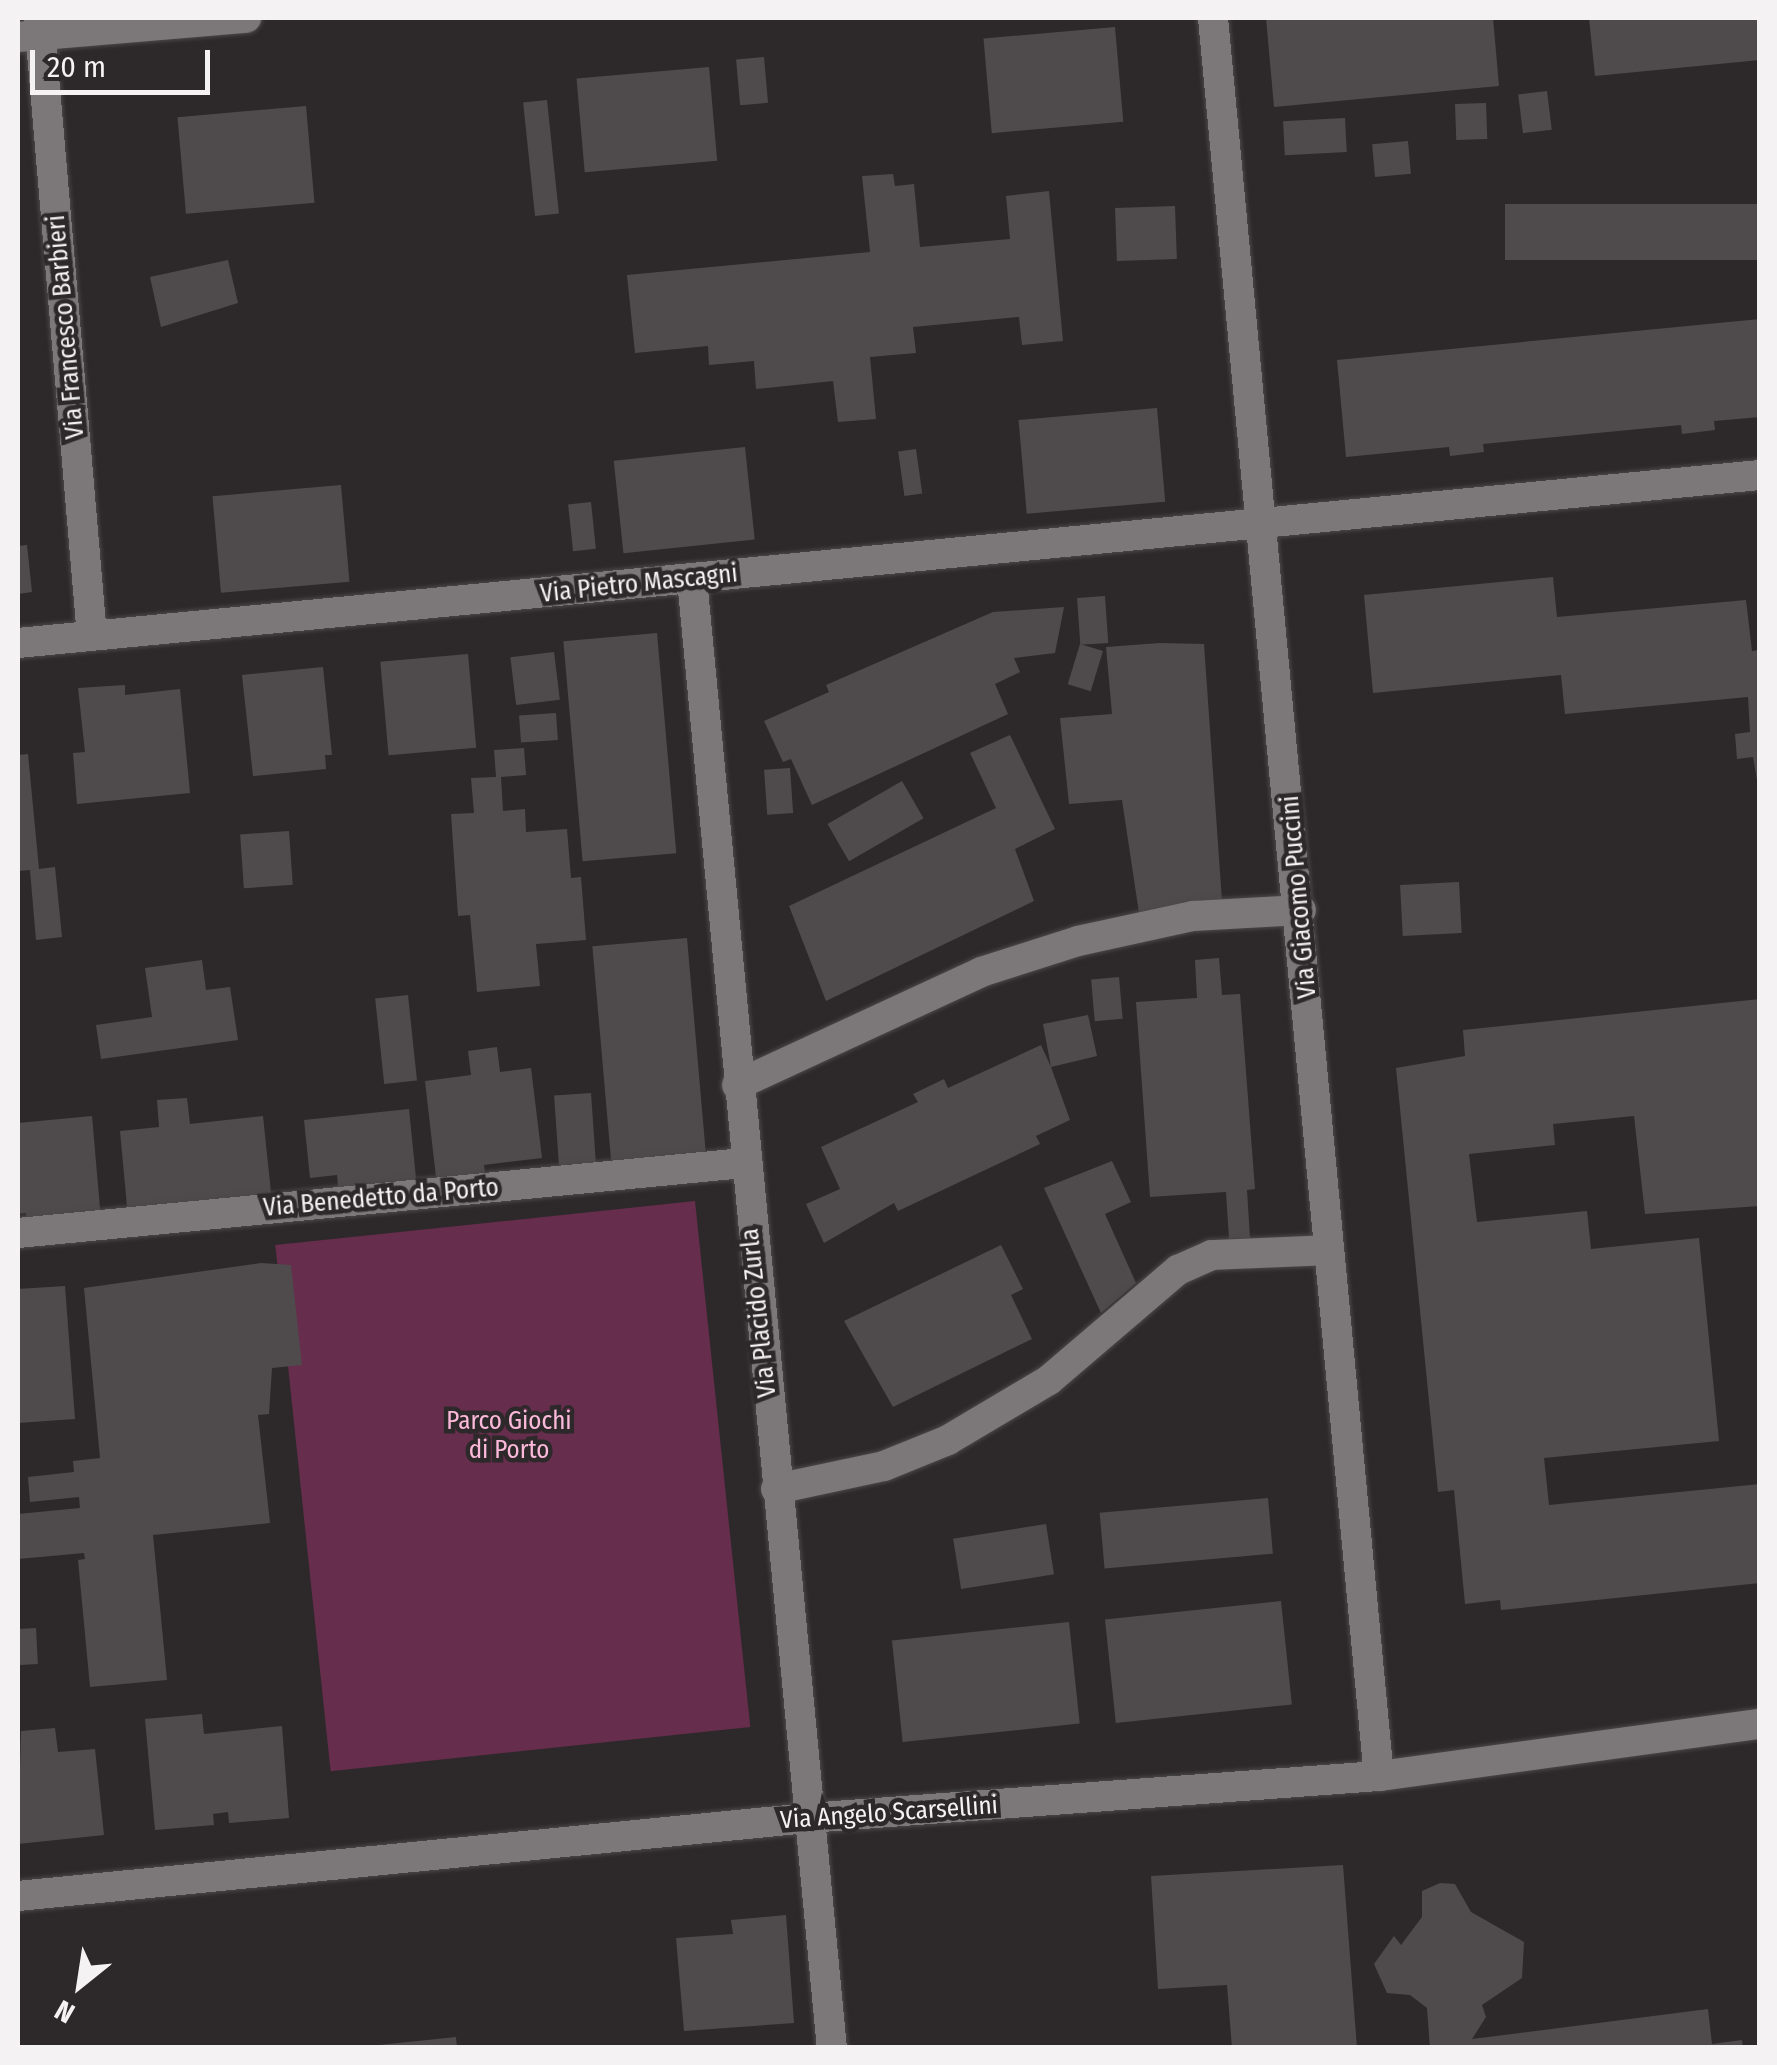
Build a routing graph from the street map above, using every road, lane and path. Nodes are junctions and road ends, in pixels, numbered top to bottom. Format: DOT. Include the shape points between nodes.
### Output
graph roads {
  1 [pos="246,18"];
  2 [pos="1213,18"];
  3 [pos="32,30"];
  4 [pos="1760,475"];
  5 [pos="1260,520"];
  6 [pos="692,579"];
  7 [pos="92,636"];
  8 [pos="18,643"];
  9 [pos="1301,910"];
  10 [pos="737,1085"];
  11 [pos="744,1163"];
  12 [pos="18,1233"];
  13 [pos="1329,1250"];
  14 [pos="776,1489"];
  15 [pos="1760,1724"];
  16 [pos="1379,1776"];
  17 [pos="808,1818"];
  18 [pos="18,1896"];
  19 [pos="832,2048"];
  1 -- 3 [label="street"];
  2 -- 5 [label="street, Via Giacomo Puccini"];
  3 -- 7 [label="street, Via Francesco Barbieri"];
  4 -- 5 [label="street, Via Pietro Mascagni"];
  5 -- 6 [label="street, Via Pietro Mascagni"];
  5 -- 9 [label="street, Via Giacomo Puccini"];
  6 -- 7 [label="street, Via Pietro Mascagni"];
  6 -- 10 [label="street, Via Placido Zurla"];
  7 -- 8 [label="street, Via Pietro Mascagni"];
  9 -- 10 [label="street" via="1194,916 1078,941 981,972"];
  9 -- 13 [label="street, Via Giacomo Puccini"];
  10 -- 11 [label="street, Via Placido Zurla"];
  11 -- 12 [label="street, Via Benedetto da Porto"];
  11 -- 14 [label="street, Via Placido Zurla"];
  13 -- 14 [label="street" via="1212,1255 1178,1270 1049,1380 948,1440 884,1466"];
  13 -- 16 [label="street, Via Giacomo Puccini"];
  14 -- 17 [label="street, Via Placido Zurla"];
  15 -- 16 [label="street, Via Angelo Scarsellini"];
  16 -- 17 [label="street, Via Angelo Scarsellini"];
  17 -- 18 [label="street, Via Angelo Scarsellini"];
  17 -- 19 [label="street, Via Placido Zurla"];
}
